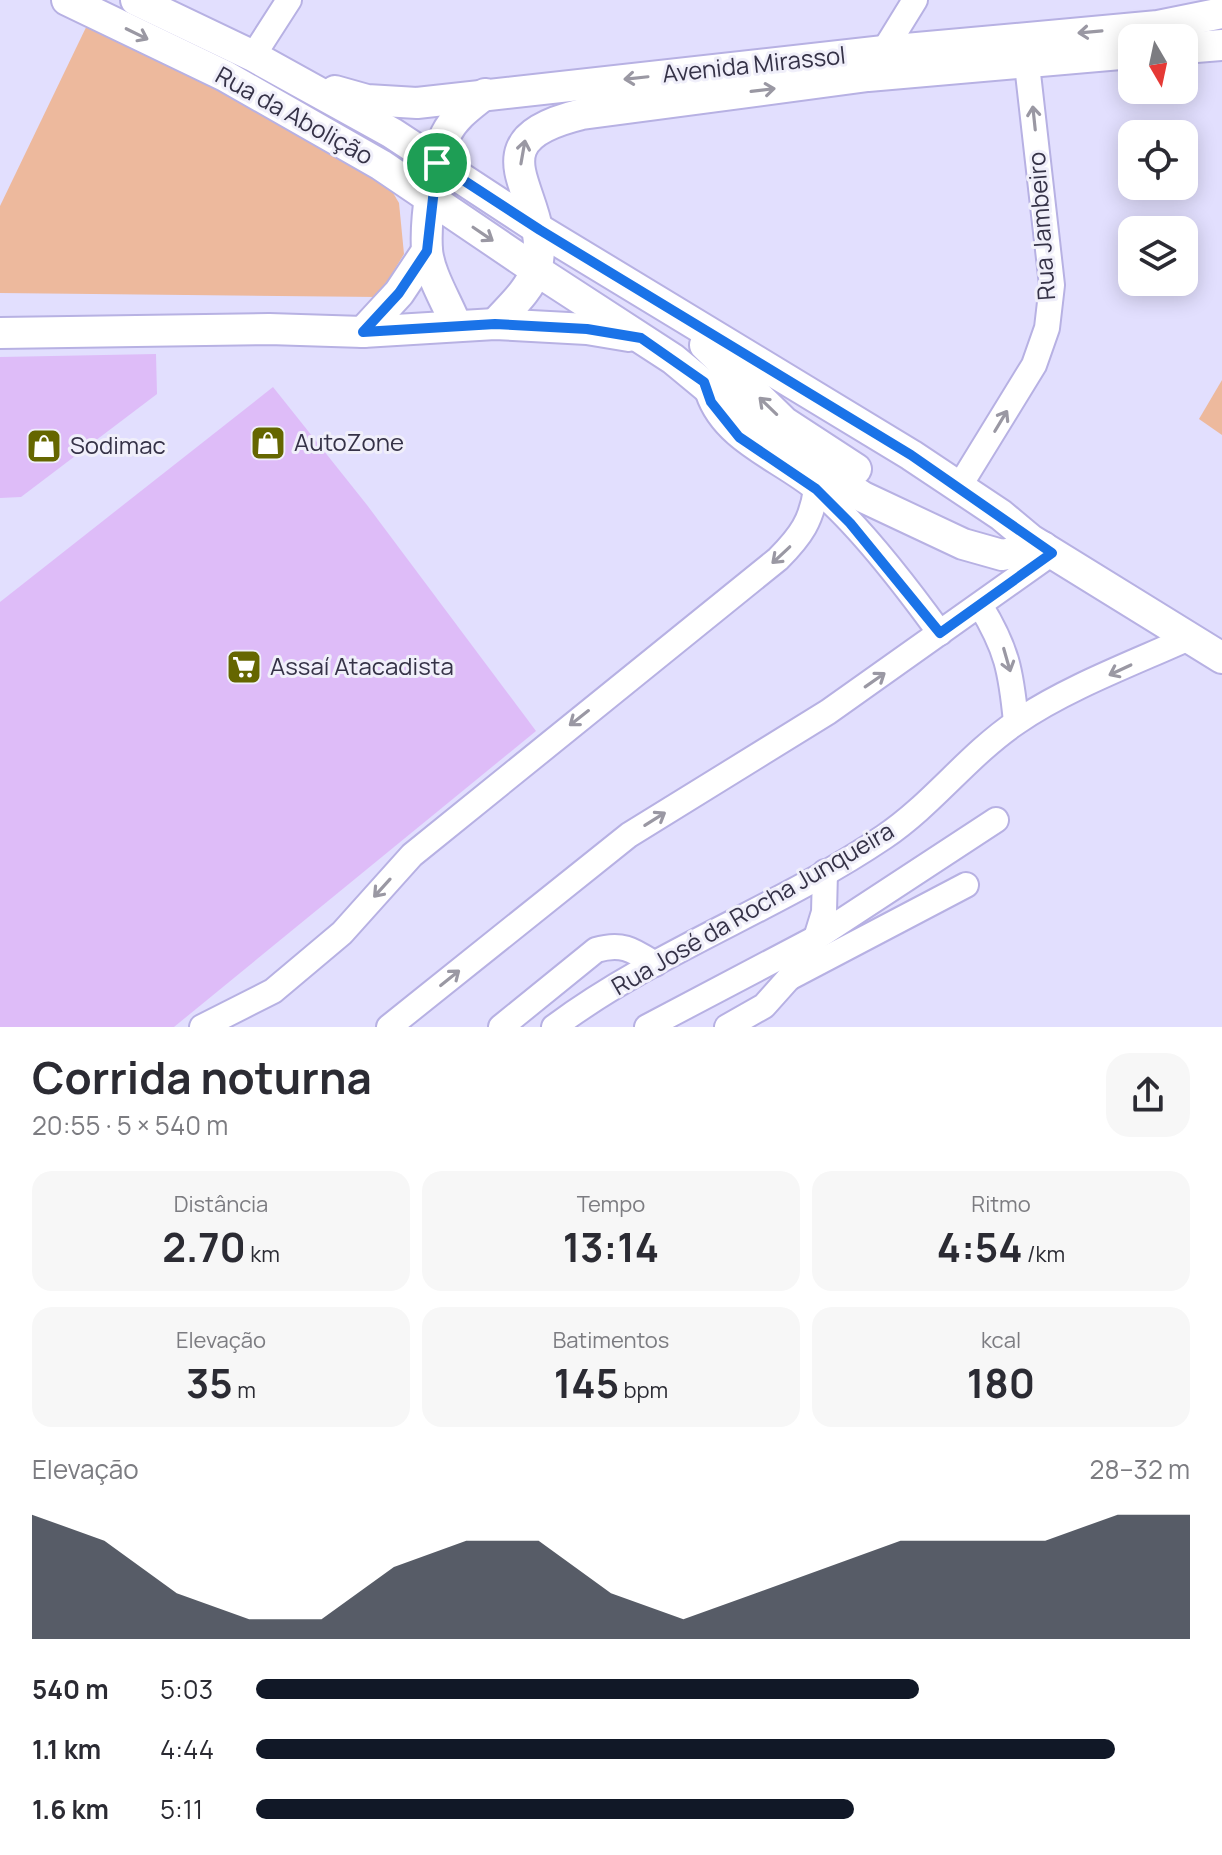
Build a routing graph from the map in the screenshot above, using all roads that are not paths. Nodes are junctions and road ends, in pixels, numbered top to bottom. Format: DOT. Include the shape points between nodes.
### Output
graph roads {
  1 [pos="67,0"];
  2 [pos="136,0"];
  3 [pos="289,0"];
  4 [pos="915,0"];
  5 [pos="1222,13"];
  6 [pos="1222,45"];
  7 [pos="1198,47"];
  8 [pos="1026,50"];
  9 [pos="1118,53"];
  10 [pos="253,56"];
  11 [pos="876,63"];
  12 [pos="288,75"];
  13 [pos="485,94"];
  14 [pos="437,163"];
  15 [pos="431,199"];
  16 [pos="540,230"];
  17 [pos="427,251"];
  18 [pos="582,255"];
  19 [pos="536,270"];
  20 [pos="495,324"];
  21 [pos="456,325"];
  22 [pos="363,332"];
  23 [pos="0,333"];
  24 [pos="641,338"];
  25 [pos="704,382"];
  26 [pos="959,487"];
  27 [pos="816,489"];
  28 [pos="1042,547"];
  29 [pos="980,605"];
  30 [pos="940,633"];
  31 [pos="1191,637"];
  32 [pos="1222,658"];
  33 [pos="1016,722"];
  34 [pos="996,820"];
  35 [pos="825,872"];
  36 [pos="966,885"];
  37 [pos="816,938"];
  38 [pos="655,964"];
  39 [pos="789,978"];
  40 [pos="202,1027"];
  41 [pos="389,1027"];
  42 [pos="501,1027"];
  43 [pos="554,1027"];
  44 [pos="647,1027"];
  45 [pos="727,1027"];
  1 -- 15 [label="main road, Rua da Abolição, one-way" via="225,76"];
  2 -- 10 [label="main road, Rua da Abolição"];
  3 -- 10 [label="street"];
  4 -- 11 [label="street"];
  5 -- 8 [label="main road, Avenida Mirassol, one-way"];
  6 -- 7 [label="main road"];
  8 -- 9 [label="main road, Avenida Mirassol"];
  8 -- 11 [label="main road, Avenida Mirassol"];
  26 -- 8 [label="street, Rua Jambeiro, one-way" via="1034,365 1047,328 1052,285"];
  10 -- 12 [label="main road, Rua da Abolição"];
  11 -- 13 [label="main road, Avenida Mirassol, one-way"];
  16 -- 11 [label="main road, Avenida Mirassol, one-way" via="521,175 521,149 526,136 537,129 582,114"];
  12 -- 13 [label="main road, Avenida Mirassol" via="367,100 417,103"];
  12 -- 14 [label="main road, Rua da Abolição"];
  13 -- 14 [label="main road" via="447,132"];
  14 -- 15 [label="main road"];
  14 -- 16 [label="main road, Rua da Abolição"];
  15 -- 17 [label="main road"];
  15 -- 19 [label="main road, Rua da Abolição, one-way"];
  16 -- 18 [label="main road, Rua da Abolição"];
  16 -- 19 [label="main road, Avenida Mirassol"];
  17 -- 21 [label="main road"];
  17 -- 22 [label="main road" via="399,293"];
  18 -- 26 [label="main road, Rua da Abolição"];
  28 -- 18 [label="main road, one-way" via="961,531 883,489 784,422 712,350 594,271"];
  19 -- 20 [label="main road, Avenida Mirassol"];
  19 -- 24 [label="main road, Rua da Abolição"];
  20 -- 21 [label="main road"];
  20 -- 24 [label="main road"];
  21 -- 22 [label="main road"];
  22 -- 23 [label="main road"];
  24 -- 25 [label="main road, Rua da Abolição"];
  25 -- 27 [label="street" via="711,402 739,437"];
  25 -- 28 [label="main road, Rua da Abolição" via="802,459 916,524 1002,555"];
  26 -- 28 [label="main road, Rua da Abolição"];
  27 -- 30 [label="street"];
  27 -- 40 [label="street, one-way" via="806,529 778,559 412,855 342,933 273,991"];
  28 -- 29 [label="street"];
  28 -- 31 [label="main road, Rua da Abolição"];
  29 -- 30 [label="street"];
  29 -- 33 [label="street, one-way" via="1011,670"];
  41 -- 30 [label="street, one-way" via="629,835 828,712"];
  31 -- 32 [label="main road, Rua da Abolição"];
  31 -- 33 [label="street, Rua José da Rocha Junqueira, one-way"];
  33 -- 35 [label="street, Rua José da Rocha Junqueira" via="919,811"];
  34 -- 37 [label="street"];
  35 -- 37 [label="street" via="824,912"];
  35 -- 38 [label="street, Rua José da Rocha Junqueira"];
  36 -- 39 [label="street"];
  37 -- 39 [label="street"];
  37 -- 44 [label="street"];
  38 -- 42 [label="street" via="626,946 596,950"];
  38 -- 43 [label="street, Rua José da Rocha Junqueira"];
  39 -- 45 [label="street" via="764,1006"];
}
